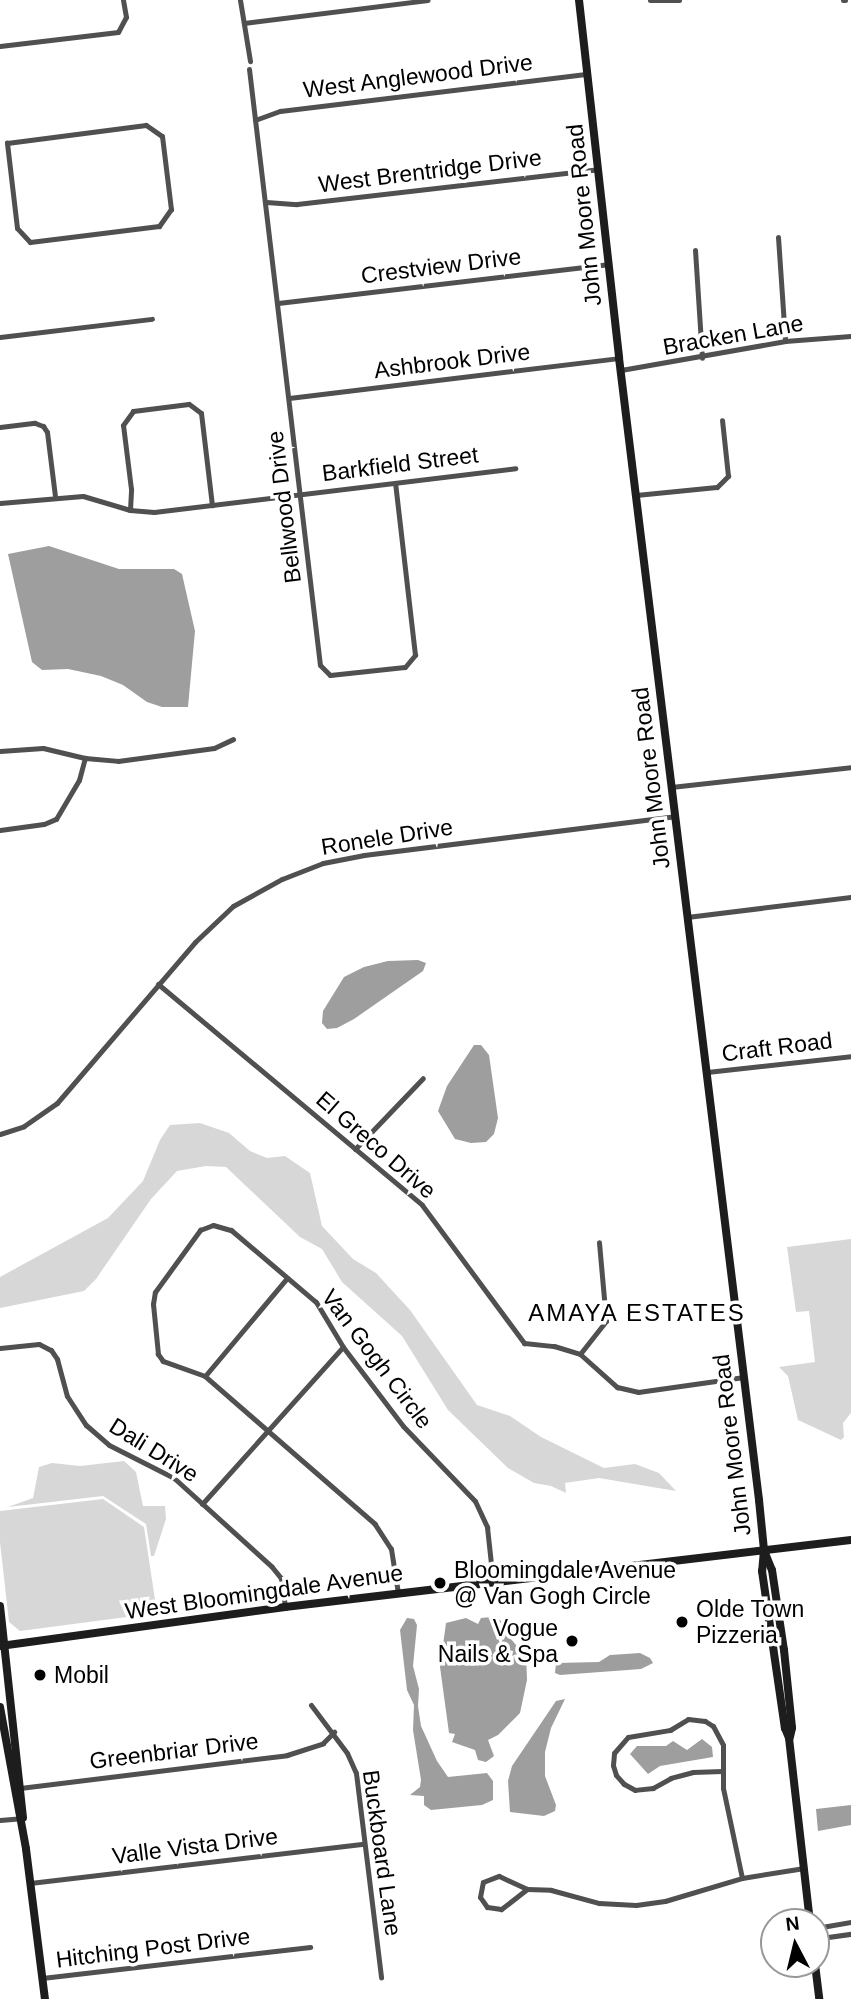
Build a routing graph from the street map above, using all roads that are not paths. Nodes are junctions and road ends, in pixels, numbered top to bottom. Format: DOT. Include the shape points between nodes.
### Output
graph roads {
  1 [pos="123,0"];
  2 [pos="240,0"];
  3 [pos="428,0"];
  4 [pos="579,0"];
  5 [pos="650,0"];
  6 [pos="679,0"];
  7 [pos="244,23"];
  8 [pos="0,46"];
  9 [pos="250,61"];
  10 [pos="249,69"];
  11 [pos="587,74"];
  12 [pos="255,120"];
  13 [pos="7,143"];
  14 [pos="0,144"];
  15 [pos="598,169"];
  16 [pos="266,201"];
  17 [pos="778,237"];
  18 [pos="695,250"];
  19 [pos="608,264"];
  20 [pos="278,303"];
  21 [pos="152,319"];
  22 [pos="851,336"];
  23 [pos="0,338"];
  24 [pos="785,341"];
  25 [pos="619,358"];
  26 [pos="702,358"];
  27 [pos="621,370"];
  28 [pos="289,398"];
  29 [pos="722,419"];
  30 [pos="0,427"];
  31 [pos="515,468"];
  32 [pos="395,483"];
  33 [pos="300,493"];
  34 [pos="636,495"];
  35 [pos="55,496"];
  36 [pos="0,503"];
  37 [pos="212,505"];
  38 [pos="130,510"];
  39 [pos="233,739"];
  40 [pos="0,751"];
  41 [pos="85,758"];
  42 [pos="851,767"];
  43 [pos="671,787"];
  44 [pos="675,816"];
  45 [pos="0,830"];
  46 [pos="851,897"];
  47 [pos="687,917"];
  48 [pos="158,984"];
  49 [pos="851,1056"];
  50 [pos="706,1072"];
  51 [pos="423,1078"];
  52 [pos="0,1134"];
  53 [pos="355,1149"];
  54 [pos="599,1242"];
  55 [pos="287,1278"];
  56 [pos="343,1347"];
  57 [pos="0,1348"];
  58 [pos="580,1354"];
  59 [pos="205,1376"];
  60 [pos="744,1377"];
  61 [pos="267,1429"];
  62 [pos="202,1504"];
  63 [pos="851,1539"];
  64 [pos="764,1550"];
  65 [pos="493,1582"];
  66 [pos="398,1593"];
  67 [pos="0,1606"];
  68 [pos="285,1607"];
  69 [pos="2,1645"];
  70 [pos="311,1705"];
  71 [pos="0,1707"];
  72 [pos="334,1732"];
  73 [pos="722,1771"];
  74 [pos="17,1789"];
  75 [pos="21,1816"];
  76 [pos="0,1818"];
  77 [pos="364,1843"];
  78 [pos="804,1868"];
  79 [pos="742,1878"];
  80 [pos="30,1883"];
  81 [pos="527,1889"];
  82 [pos="808,1908"];
  83 [pos="851,1922"];
  84 [pos="830,1926"];
  85 [pos="851,1934"];
  86 [pos="830,1937"];
  87 [pos="310,1947"];
  88 [pos="42,1978"];
  89 [pos="381,1978"];
  90 [pos="817,1978"];
  91 [pos="45,1999"];
  92 [pos="819,1999"];
  1 -- 8 [label="street" via="126,17 118,32"];
  2 -- 7 [label="street"];
  3 -- 7 [label="street"];
  4 -- 11 [label="street, John Moore Road"];
  5 -- 6 [label="street"];
  7 -- 9 [label="street"];
  10 -- 12 [label="street, Bellwood Drive"];
  11 -- 12 [label="street, West Anglewood Drive" via="280,110"];
  11 -- 15 [label="street, John Moore Road"];
  12 -- 16 [label="street, Bellwood Drive"];
  13 -- 13 [label="street" via="146,125 162,136 171,209 159,226 30,242 17,228"];
  13 -- 14 [label="street"];
  15 -- 16 [label="street, West Brentridge Drive" via="297,204"];
  15 -- 19 [label="street, John Moore Road"];
  16 -- 20 [label="street, Bellwood Drive"];
  17 -- 24 [label="street"];
  18 -- 26 [label="street"];
  19 -- 20 [label="street, Crestview Drive"];
  19 -- 25 [label="street, John Moore Road"];
  20 -- 28 [label="street, Bellwood Drive"];
  21 -- 23 [label="street"];
  22 -- 24 [label="street, Bracken Lane"];
  24 -- 26 [label="street, Bracken Lane"];
  25 -- 27 [label="street, John Moore Road"];
  25 -- 28 [label="street, Ashbrook Drive"];
  26 -- 27 [label="street, Bracken Lane"];
  27 -- 34 [label="street, John Moore Road"];
  28 -- 33 [label="street, Bellwood Drive"];
  29 -- 34 [label="street" via="728,476 717,487"];
  30 -- 35 [label="street" via="43,426"];
  31 -- 32 [label="street, Barkfield Street"];
  32 -- 33 [label="street, Barkfield Street"];
  32 -- 33 [label="street, Bellwood Drive" via="415,655 405,667 330,675 320,665"];
  33 -- 37 [label="street, Barkfield Street"];
  34 -- 43 [label="street, John Moore Road"];
  35 -- 36 [label="street, Barkfield Street"];
  35 -- 38 [label="street, Barkfield Street" via="83,496"];
  37 -- 38 [label="street, Barkfield Street" via="155,512"];
  37 -- 38 [label="street" via="201,413 188,404 133,411 123,425"];
  39 -- 41 [label="street" via="214,748 118,761"];
  40 -- 41 [label="street" via="43,748"];
  41 -- 45 [label="street" via="79,780 56,819"];
  42 -- 43 [label="street"];
  43 -- 44 [label="street, John Moore Road"];
  44 -- 47 [label="street, John Moore Road"];
  44 -- 48 [label="street, Ronele Drive" via="323,863 233,906"];
  46 -- 47 [label="street"];
  47 -- 50 [label="street, John Moore Road"];
  48 -- 52 [label="street, Ronele Drive" via="57,1103 34,1121"];
  48 -- 53 [label="street, El Greco Drive"];
  49 -- 50 [label="street, Craft Road"];
  50 -- 60 [label="street, John Moore Road"];
  51 -- 53 [label="street"];
  53 -- 58 [label="street, El Greco Drive" via="422,1205 524,1343"];
  54 -- 58 [label="street" via="606,1321"];
  55 -- 56 [label="street, Van Gogh Circle" via="316,1302"];
  55 -- 59 [label="street"];
  55 -- 59 [label="street, Van Gogh Circle" via="231,1230 213,1225 200,1230 155,1292 153,1304 158,1353 163,1361"];
  56 -- 61 [label="street"];
  56 -- 65 [label="street, Van Gogh Circle" via="424,1450 475,1501 487,1527"];
  57 -- 62 [label="street, Dali Drive" via="48,1347 56,1356 69,1400 90,1429 110,1446 170,1475"];
  58 -- 60 [label="street, El Greco Drive" via="617,1387 638,1392"];
  59 -- 61 [label="street, Van Gogh Circle"];
  60 -- 64 [label="street, John Moore Road"];
  61 -- 62 [label="street"];
  61 -- 66 [label="street, Van Gogh Circle" via="385,1536 394,1558"];
  62 -- 68 [label="street, Dali Drive" via="278,1573"];
  63 -- 64 [label="street, West Bloomingdale Avenue"];
  64 -- 65 [label="street, West Bloomingdale Avenue"];
  64 -- 78 [label="street, John Moore Road" via="772,1570 781,1627"];
  65 -- 66 [label="street, West Bloomingdale Avenue"];
  66 -- 68 [label="street, West Bloomingdale Avenue"];
  67 -- 69 [label="street"];
  68 -- 69 [label="street, West Bloomingdale Avenue"];
  69 -- 74 [label="street"];
  70 -- 72 [label="street, Buckboard Lane"];
  71 -- 74 [label="street"];
  72 -- 74 [label="street, Greenbriar Drive" via="323,1743 287,1755"];
  72 -- 77 [label="street, Buckboard Lane" via="356,1773"];
  73 -- 73 [label="street" via="719,1733 696,1719 628,1737 614,1753 617,1775 635,1790 693,1772"];
  73 -- 79 [label="street"];
  74 -- 75 [label="street"];
  75 -- 76 [label="street"];
  75 -- 80 [label="street"];
  77 -- 80 [label="street, Valle Vista Drive"];
  77 -- 89 [label="street, Buckboard Lane"];
  78 -- 79 [label="street"];
  78 -- 82 [label="street, John Moore Road"];
  79 -- 81 [label="street" via="666,1901 636,1905"];
  80 -- 88 [label="street"];
  81 -- 81 [label="street" via="499,1876 486,1879 480,1889 484,1904 497,1910"];
  83 -- 84 [label="street"];
  85 -- 86 [label="street"];
  87 -- 88 [label="street, Hitching Post Drive"];
  88 -- 91 [label="street"];
  90 -- 92 [label="street"];
}
